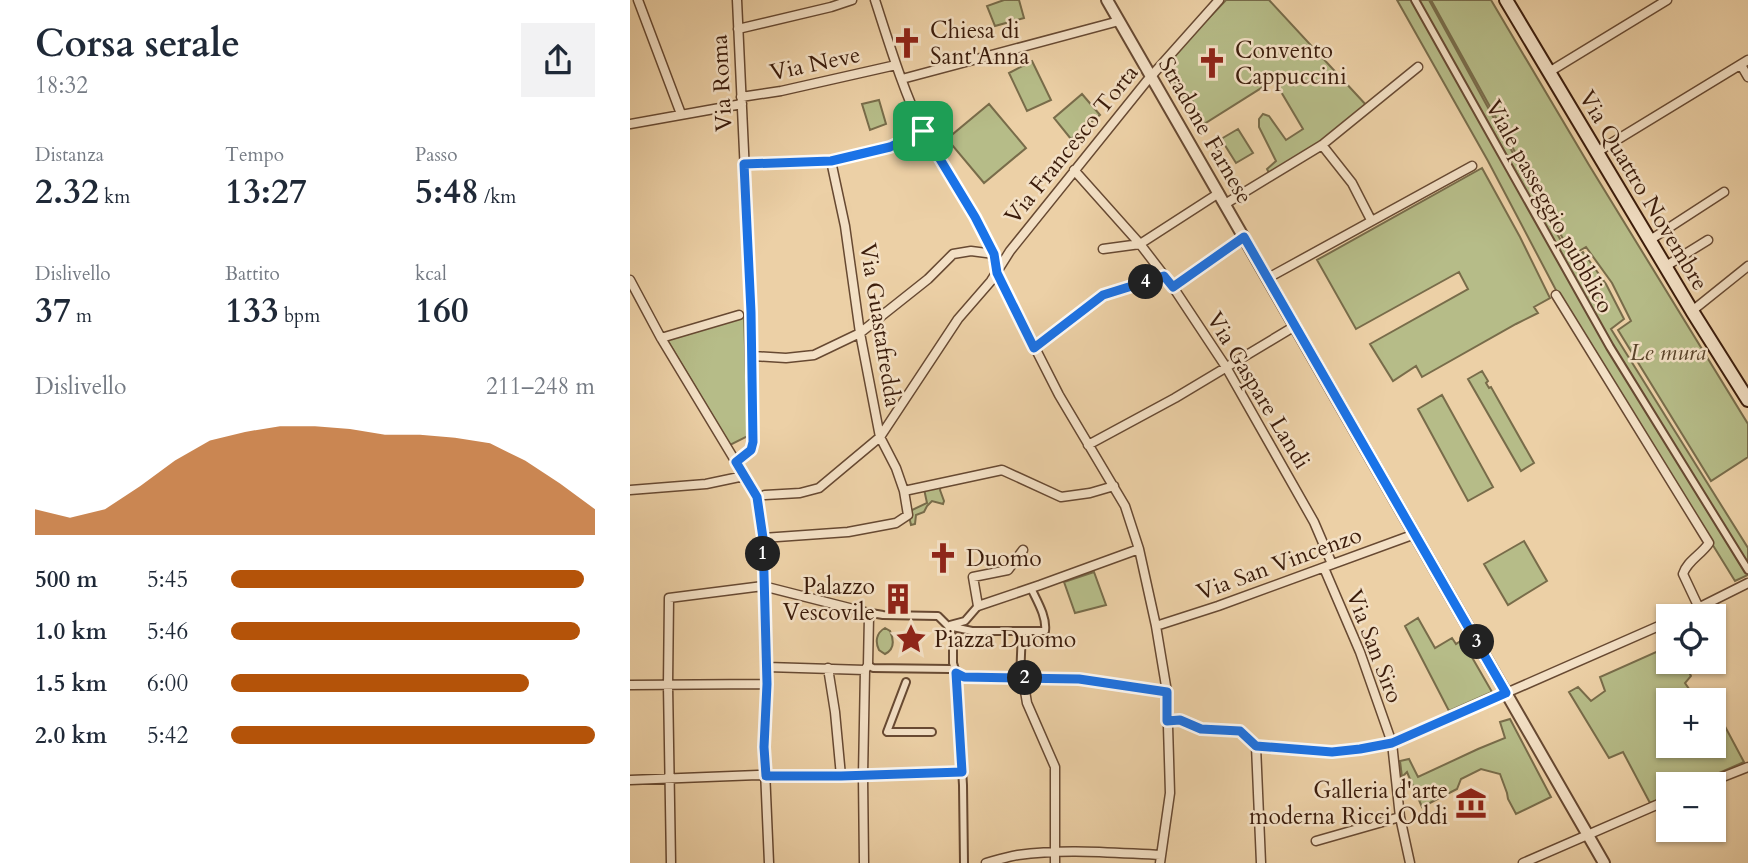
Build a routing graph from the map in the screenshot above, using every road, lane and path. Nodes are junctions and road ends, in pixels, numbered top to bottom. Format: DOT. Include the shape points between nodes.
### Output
graph roads {
  1 [pos="638,0"];
  2 [pos="737,0"];
  3 [pos="852,0"];
  4 [pos="875,0"];
  5 [pos="1107,0"];
  6 [pos="1219,0"];
  7 [pos="1415,0"];
  8 [pos="1667,0"];
  9 [pos="1508,1"];
  10 [pos="1119,21"];
  11 [pos="738,29"];
  12 [pos="1744,62"];
  13 [pos="896,65"];
  14 [pos="1418,67"];
  15 [pos="1549,72"];
  16 [pos="1151,76"];
  17 [pos="1748,76"];
  18 [pos="902,79"];
  19 [pos="741,101"];
  20 [pos="681,114"];
  21 [pos="630,124"];
  22 [pos="923,131"];
  23 [pos="1322,145"];
  24 [pos="1597,152"];
  25 [pos="831,161"];
  26 [pos="744,164"];
  27 [pos="1472,166"];
  28 [pos="1074,170"];
  29 [pos="1724,192"];
  30 [pos="1219,193"];
  31 [pos="1225,204"];
  32 [pos="1371,220"];
  33 [pos="1244,237"];
  34 [pos="1650,240"];
  35 [pos="1708,240"];
  36 [pos="1140,244"];
  37 [pos="1103,249"];
  38 [pos="994,254"];
  39 [pos="1748,266"];
  40 [pos="1665,267"];
  41 [pos="997,273"];
  42 [pos="1164,276"];
  43 [pos="1268,278"];
  44 [pos="630,280"];
  45 [pos="1173,287"];
  46 [pos="1556,295"];
  47 [pos="634,297"];
  48 [pos="1692,311"];
  49 [pos="739,315"];
  50 [pos="1295,326"];
  51 [pos="860,333"];
  52 [pos="661,338"];
  53 [pos="1034,348"];
  54 [pos="753,356"];
  55 [pos="1226,367"];
  56 [pos="1748,400"];
  57 [pos="880,438"];
  58 [pos="1088,445"];
  59 [pos="736,462"];
  60 [pos="744,476"];
  61 [pos="1114,486"];
  62 [pos="630,490"];
  63 [pos="904,491"];
  64 [pos="765,495"];
  65 [pos="1415,534"];
  66 [pos="763,538"];
  67 [pos="1139,549"];
  68 [pos="1023,550"];
  69 [pos="1328,566"];
  70 [pos="1748,570"];
  71 [pos="1748,583"];
  72 [pos="763,586"];
  73 [pos="1031,588"];
  74 [pos="1697,604"];
  75 [pos="1707,604"];
  76 [pos="978,606"];
  77 [pos="865,612"];
  78 [pos="948,625"];
  79 [pos="1157,626"];
  80 [pos="1656,627"];
  81 [pos="1022,631"];
  82 [pos="766,667"];
  83 [pos="828,668"];
  84 [pos="867,668"];
  85 [pos="956,673"];
  86 [pos="908,675"];
  87 [pos="1022,678"];
  88 [pos="767,684"];
  89 [pos="630,685"];
  90 [pos="668,685"];
  91 [pos="1167,692"];
  92 [pos="1506,693"];
  93 [pos="1167,721"];
  94 [pos="932,733"];
  95 [pos="1392,743"];
  96 [pos="1256,746"];
  97 [pos="1748,767"];
  98 [pos="958,773"];
  99 [pos="766,776"];
  100 [pos="841,776"];
  101 [pos="863,776"];
  102 [pos="1726,776"];
  103 [pos="668,779"];
  104 [pos="630,780"];
  105 [pos="1656,805"];
  106 [pos="1401,817"];
  107 [pos="1588,834"];
  108 [pos="1316,841"];
  109 [pos="1055,852"];
  110 [pos="1161,859"];
  111 [pos="671,863"];
  112 [pos="769,863"];
  113 [pos="864,863"];
  114 [pos="964,863"];
  115 [pos="986,863"];
  116 [pos="1055,863"];
  117 [pos="1261,863"];
  118 [pos="1410,863"];
  119 [pos="1523,863"];
  120 [pos="1604,863"];
  1 -- 20 [label="street"];
  2 -- 11 [label="street, Via Roma"];
  3 -- 11 [label="street"];
  4 -- 13 [label="street"];
  5 -- 10 [label="street, Stradone Farnese"];
  6 -- 16 [label="street, Via Francesco Torta"];
  7 -- 70 [label="street, Viale passeggio pubblico" via="1610,347"];
  8 -- 15 [label="street"];
  9 -- 15 [label="main road, Via Quattro Novembre"];
  10 -- 16 [label="street, Stradone Farnese"];
  10 -- 18 [label="street"];
  11 -- 19 [label="street, Via Roma"];
  12 -- 17 [label="street"];
  12 -- 24 [label="street"];
  13 -- 18 [label="street"];
  13 -- 19 [label="street, Via Neve"];
  14 -- 23 [label="street"];
  15 -- 24 [label="main road, Via Quattro Novembre"];
  16 -- 28 [label="street, Via Francesco Torta"];
  16 -- 30 [label="street, Stradone Farnese"];
  18 -- 22 [label="street"];
  19 -- 20 [label="street, Via Neve"];
  19 -- 26 [label="street, Via Roma"];
  20 -- 21 [label="street, Via Neve"];
  22 -- 25 [label="street" via="890,147"];
  22 -- 38 [label="street"];
  23 -- 31 [label="street"];
  23 -- 32 [label="street" via="1352,183"];
  24 -- 34 [label="main road, Via Quattro Novembre"];
  25 -- 26 [label="street"];
  25 -- 51 [label="street, Via Guastafredda"];
  26 -- 54 [label="street, Via Roma"];
  27 -- 32 [label="street"];
  28 -- 36 [label="street, Via Gaspare Landi"];
  28 -- 41 [label="street, Via Francesco Torta"];
  29 -- 34 [label="street"];
  30 -- 31 [label="street, Stradone Farnese"];
  30 -- 36 [label="street"];
  31 -- 33 [label="street, Stradone Farnese"];
  32 -- 43 [label="street"];
  33 -- 43 [label="street, Stradone Farnese"];
  33 -- 45 [label="street"];
  34 -- 40 [label="main road, Via Quattro Novembre"];
  35 -- 40 [label="street"];
  36 -- 37 [label="street"];
  36 -- 42 [label="street, Via Gaspare Landi"];
  38 -- 41 [label="street"];
  38 -- 51 [label="street" via="953,254"];
  39 -- 48 [label="street"];
  40 -- 48 [label="main road, Via Quattro Novembre"];
  41 -- 53 [label="street"];
  41 -- 57 [label="street, Via Francesco Torta" via="958,319"];
  42 -- 45 [label="street, Via Gaspare Landi"];
  42 -- 53 [label="street" via="1103,295"];
  43 -- 50 [label="street, Stradone Farnese"];
  44 -- 47 [label="street"];
  45 -- 55 [label="street, Via Gaspare Landi"];
  46 -- 74 [label="street" via="1709,543 1683,574"];
  47 -- 52 [label="street"];
  48 -- 56 [label="main road, Via Quattro Novembre"];
  49 -- 52 [label="street"];
  50 -- 55 [label="street"];
  50 -- 65 [label="street, Stradone Farnese"];
  51 -- 54 [label="street" via="814,355"];
  51 -- 57 [label="street, Via Guastafredda"];
  52 -- 59 [label="street"];
  53 -- 58 [label="street"];
  54 -- 59 [label="street, Via Roma" via="753,442 751,450"];
  55 -- 58 [label="street"];
  55 -- 69 [label="street, Via Gaspare Landi" via="1314,522"];
  57 -- 63 [label="street, Via Guastafredda"];
  57 -- 64 [label="street, Via Francesco Torta" via="819,488"];
  58 -- 61 [label="street"];
  59 -- 60 [label="street"];
  60 -- 62 [label="street"];
  60 -- 66 [label="street" via="757,497"];
  61 -- 63 [label="street" via="1061,497 1002,470"];
  61 -- 67 [label="street"];
  63 -- 66 [label="street" via="908,515 896,523"];
  65 -- 69 [label="street, Via San Vincenzo"];
  65 -- 92 [label="street, Stradone Farnese"];
  66 -- 72 [label="street"];
  67 -- 73 [label="street"];
  67 -- 79 [label="street"];
  68 -- 76 [label="street" via="1008,570 973,577"];
  69 -- 79 [label="street, Via San Vincenzo"];
  69 -- 95 [label="street, Via San Siro"];
  71 -- 75 [label="street"];
  72 -- 77 [label="street"];
  72 -- 82 [label="street"];
  72 -- 90 [label="street" via="669,598"];
  73 -- 76 [label="street"];
  73 -- 81 [label="street" via="1046,628"];
  76 -- 78 [label="street" via="965,621"];
  77 -- 78 [label="street" via="937,616"];
  77 -- 84 [label="street" via="869,616"];
  78 -- 81 [label="street" via="972,631"];
  78 -- 85 [label="street"];
  79 -- 91 [label="street"];
  80 -- 92 [label="street"];
  81 -- 87 [label="street"];
  82 -- 83 [label="street"];
  82 -- 88 [label="street"];
  83 -- 84 [label="street"];
  83 -- 100 [label="street"];
  84 -- 86 [label="street"];
  84 -- 101 [label="street"];
  85 -- 86 [label="street" via="950,669"];
  85 -- 87 [label="street"];
  85 -- 98 [label="street"];
  86 -- 94 [label="street" via="887,732"];
  87 -- 91 [label="street" via="1079,679"];
  87 -- 109 [label="street" via="1027,703 1055,767"];
  88 -- 90 [label="street"];
  88 -- 99 [label="street"];
  89 -- 90 [label="street"];
  90 -- 103 [label="street"];
  91 -- 93 [label="street"];
  92 -- 95 [label="street"];
  92 -- 107 [label="street, Stradone Farnese"];
  93 -- 96 [label="street" via="1240,731"];
  93 -- 110 [label="street" via="1170,793"];
  95 -- 96 [label="street" via="1332,752"];
  95 -- 106 [label="street, Via San Siro"];
  96 -- 117 [label="street"];
  97 -- 102 [label="street"];
  98 -- 101 [label="street"];
  98 -- 114 [label="street"];
  99 -- 100 [label="street"];
  99 -- 103 [label="street"];
  99 -- 112 [label="street"];
  100 -- 101 [label="street"];
  101 -- 113 [label="street"];
  103 -- 104 [label="street"];
  103 -- 111 [label="street"];
  105 -- 107 [label="street"];
  106 -- 108 [label="street"];
  106 -- 118 [label="street, Via San Siro"];
  107 -- 119 [label="street"];
  107 -- 120 [label="street, Stradone Farnese"];
  109 -- 110 [label="street" via="1109,852"];
  109 -- 115 [label="street"];
  109 -- 116 [label="street"];
}
